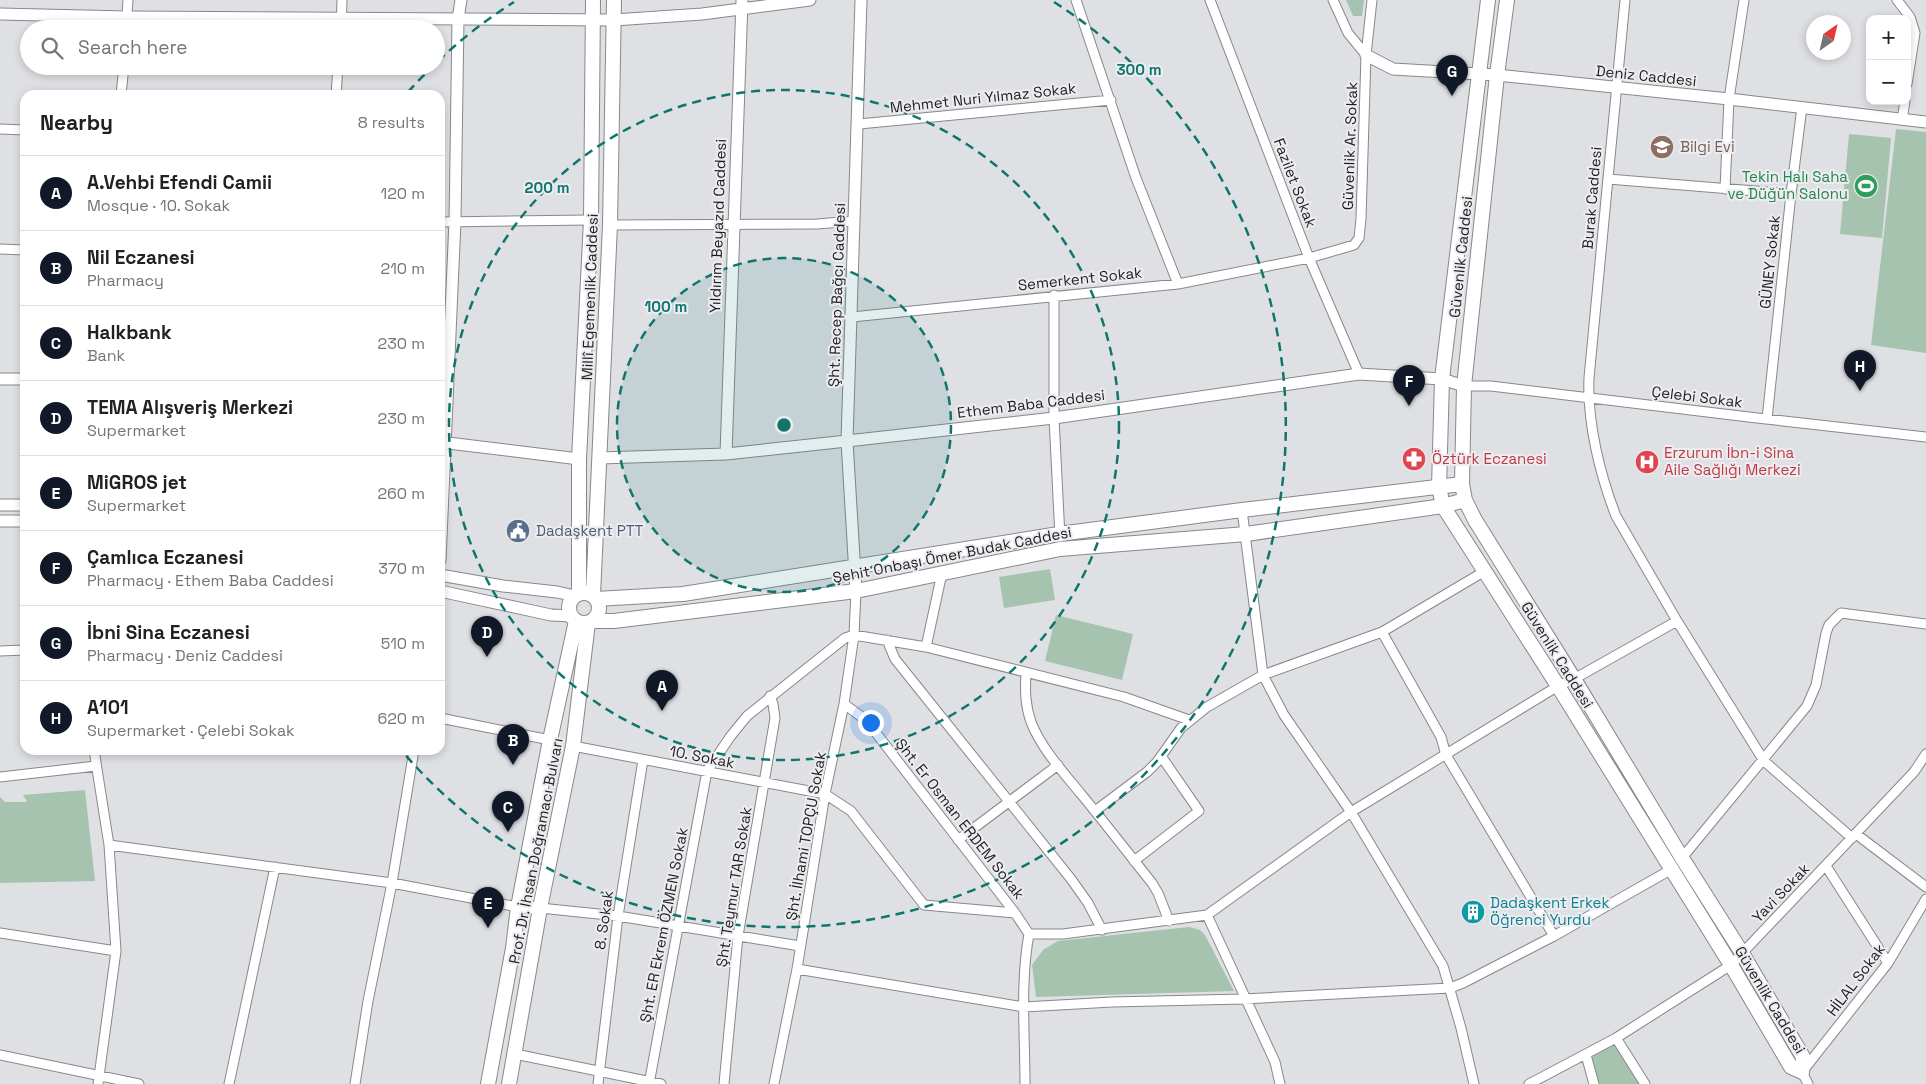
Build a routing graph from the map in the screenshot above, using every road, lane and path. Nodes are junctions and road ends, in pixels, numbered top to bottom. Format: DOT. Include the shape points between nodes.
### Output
graph roads {
  1 [pos="128,0"];
  2 [pos="342,0"];
  3 [pos="460,0"];
  4 [pos="593,0"];
  5 [pos="614,0"];
  6 [pos="810,0"];
  7 [pos="862,0"];
  8 [pos="1076,0"];
  9 [pos="1210,0"];
  10 [pos="1333,0"];
  11 [pos="1372,0"];
  12 [pos="1488,0"];
  13 [pos="1507,0"];
  14 [pos="1625,0"];
  15 [pos="1744,0"];
  16 [pos="1897,0"];
  17 [pos="742,4"];
  18 [pos="0,14"];
  19 [pos="458,19"];
  20 [pos="85,20"];
  21 [pos="127,20"];
  22 [pos="341,20"];
  23 [pos="429,20"];
  24 [pos="614,20"];
  25 [pos="594,21"];
  26 [pos="1366,55"];
  27 [pos="1911,60"];
  28 [pos="1480,74"];
  29 [pos="1497,74"];
  30 [pos="123,75"];
  31 [pos="337,75"];
  32 [pos="1616,88"];
  33 [pos="122,90"];
  34 [pos="336,90"];
  35 [pos="1729,99"];
  36 [pos="1111,100"];
  37 [pos="1904,105"];
  38 [pos="1802,107"];
  39 [pos="1902,120"];
  40 [pos="1926,122"];
  41 [pos="858,124"];
  42 [pos="0,129"];
  43 [pos="20,130"];
  44 [pos="1608,179"];
  45 [pos="1725,189"];
  46 [pos="1791,194"];
  47 [pos="591,220"];
  48 [pos="853,221"];
  49 [pos="445,222"];
  50 [pos="455,222"];
  51 [pos="610,225"];
  52 [pos="734,225"];
  53 [pos="0,249"];
  54 [pos="20,250"];
  55 [pos="1309,258"];
  56 [pos="1178,284"];
  57 [pos="1054,295"];
  58 [pos="852,317"];
  59 [pos="1359,374"];
  60 [pos="0,379"];
  61 [pos="1442,379"];
  62 [pos="20,380"];
  63 [pos="1464,386"];
  64 [pos="1588,398"];
  65 [pos="445,406"];
  66 [pos="1054,418"];
  67 [pos="1767,419"];
  68 [pos="1926,436"];
  69 [pos="847,441"];
  70 [pos="445,443"];
  71 [pos="726,454"];
  72 [pos="600,458"];
  73 [pos="579,459"];
  74 [pos="1462,484"];
  75 [pos="1439,487"];
  76 [pos="1465,500"];
  77 [pos="0,505"];
  78 [pos="20,505"];
  79 [pos="1443,506"];
  80 [pos="1242,510"];
  81 [pos="0,521"];
  82 [pos="20,521"];
  83 [pos="1059,534"];
  84 [pos="1246,534"];
  85 [pos="1060,549"];
  86 [pos="856,566"];
  87 [pos="1485,571"];
  88 [pos="942,573"];
  89 [pos="445,576"];
  90 [pos="856,591"];
  91 [pos="445,592"];
  92 [pos="586,596"];
  93 [pos="582,620"];
  94 [pos="1677,621"];
  95 [pos="1926,624"];
  96 [pos="1382,632"];
  97 [pos="854,635"];
  98 [pos="888,640"];
  99 [pos="926,647"];
  100 [pos="20,650"];
  101 [pos="0,651"];
  102 [pos="1026,673"];
  103 [pos="1263,675"];
  104 [pos="1574,679"];
  105 [pos="1558,686"];
  106 [pos="770,696"];
  107 [pos="844,704"];
  108 [pos="445,719"];
  109 [pos="1189,720"];
  110 [pos="550,740"];
  111 [pos="573,746"];
  112 [pos="1926,754"];
  113 [pos="95,755"];
  114 [pos="413,755"];
  115 [pos="1446,755"];
  116 [pos="1161,756"];
  117 [pos="643,760"];
  118 [pos="1764,761"];
  119 [pos="1058,765"];
  120 [pos="96,766"];
  121 [pos="707,771"];
  122 [pos="0,776"];
  123 [pos="764,784"];
  124 [pos="826,794"];
  125 [pos="1010,802"];
  126 [pos="1095,811"];
  127 [pos="1351,812"];
  128 [pos="1854,836"];
  129 [pos="958,840"];
  130 [pos="109,845"];
  131 [pos="1682,858"];
  132 [pos="1134,861"];
  133 [pos="1826,866"];
  134 [pos="275,867"];
  135 [pos="1672,870"];
  136 [pos="392,883"];
  137 [pos="1926,887"];
  138 [pos="1926,899"];
  139 [pos="518,907"];
  140 [pos="540,908"];
  141 [pos="1014,912"];
  142 [pos="1207,915"];
  143 [pos="618,916"];
  144 [pos="1169,921"];
  145 [pos="678,926"];
  146 [pos="1102,930"];
  147 [pos="0,933"];
  148 [pos="1029,934"];
  149 [pos="738,936"];
  150 [pos="1554,936"];
  151 [pos="800,946"];
  152 [pos="116,952"];
  153 [pos="1742,953"];
  154 [pos="1888,963"];
  155 [pos="1731,965"];
  156 [pos="797,969"];
  157 [pos="1450,988"];
  158 [pos="1244,999"];
  159 [pos="1024,1007"];
  160 [pos="1616,1038"];
  161 [pos="515,1054"];
  162 [pos="0,1055"];
  163 [pos="1586,1055"];
  164 [pos="600,1071"];
  165 [pos="1805,1078"];
  166 [pos="98,1080"];
  167 [pos="649,1083"];
  168 [pos="139,1084"];
  169 [pos="229,1084"];
  170 [pos="355,1084"];
  171 [pos="488,1084"];
  172 [pos="509,1084"];
  173 [pos="598,1084"];
  174 [pos="661,1084"];
  175 [pos="724,1084"];
  176 [pos="774,1084"];
  177 [pos="1025,1084"];
  178 [pos="1280,1084"];
  179 [pos="1474,1084"];
  180 [pos="1529,1084"];
  181 [pos="1594,1084"];
  182 [pos="1645,1084"];
  1 -- 21 [label="street"];
  2 -- 22 [label="street"];
  3 -- 19 [label="street"];
  4 -- 25 [label="main road, Millî Egemenlik Caddesi"];
  5 -- 24 [label="main road, Millî Egemenlik Caddesi"];
  6 -- 17 [label="street"];
  7 -- 41 [label="street, Şht. Recep Bağcı Caddesi"];
  8 -- 36 [label="street"];
  9 -- 55 [label="street, Fazilet Sokak"];
  10 -- 26 [label="street" via="1348,33"];
  11 -- 26 [label="street, Güvenlik Ar. Sokak"];
  12 -- 28 [label="main road, Güvenlik Caddesi"];
  13 -- 29 [label="main road, Güvenlik Caddesi"];
  14 -- 32 [label="street, Burak Caddesi"];
  15 -- 35 [label="street"];
  16 -- 27 [label="street" via="1910,17 1915,32"];
  17 -- 24 [label="street" via="702,14"];
  17 -- 52 [label="street, Yıldırım Beyazıd Caddesi"];
  18 -- 20 [label="street"];
  19 -- 23 [label="street"];
  19 -- 25 [label="street"];
  19 -- 50 [label="street"];
  24 -- 25 [label="street"];
  24 -- 51 [label="main road, Millî Egemenlik Caddesi"];
  25 -- 47 [label="main road, Millî Egemenlik Caddesi"];
  26 -- 28 [label="street, Deniz Caddesi" via="1393,68"];
  26 -- 55 [label="street, Güvenlik Ar. Sokak" via="1359,238 1354,245"];
  28 -- 29 [label="street, Deniz Caddesi"];
  28 -- 61 [label="main road, Güvenlik Caddesi"];
  29 -- 32 [label="street, Deniz Caddesi"];
  29 -- 63 [label="main road, Güvenlik Caddesi"];
  30 -- 33 [label="street"];
  31 -- 34 [label="street"];
  32 -- 35 [label="street, Deniz Caddesi"];
  32 -- 44 [label="street, Burak Caddesi"];
  35 -- 38 [label="street, Deniz Caddesi"];
  35 -- 45 [label="street"];
  36 -- 41 [label="street, Mehmet Nuri Yılmaz Sokak"];
  36 -- 56 [label="street" via="1136,178"];
  37 -- 39 [label="street"];
  38 -- 39 [label="street, Deniz Caddesi"];
  38 -- 46 [label="street, GÜNEY Sokak"];
  39 -- 40 [label="street, Deniz Caddesi"];
  41 -- 48 [label="street, Şht. Recep Bağcı Caddesi"];
  42 -- 43 [label="street"];
  44 -- 45 [label="street"];
  44 -- 64 [label="street, Burak Caddesi"];
  45 -- 46 [label="street"];
  46 -- 67 [label="street, GÜNEY Sokak"];
  47 -- 50 [label="street"];
  47 -- 73 [label="main road, Millî Egemenlik Caddesi"];
  48 -- 52 [label="street"];
  48 -- 58 [label="street, Şht. Recep Bağcı Caddesi"];
  49 -- 50 [label="street"];
  50 -- 65 [label="street"];
  51 -- 52 [label="street"];
  51 -- 72 [label="main road, Millî Egemenlik Caddesi"];
  52 -- 71 [label="street, Yıldırım Beyazıd Caddesi"];
  53 -- 54 [label="street"];
  55 -- 56 [label="street, Semerkent Sokak"];
  55 -- 59 [label="street, Fazilet Sokak"];
  56 -- 57 [label="street, Semerkent Sokak"];
  57 -- 58 [label="street, Semerkent Sokak"];
  57 -- 66 [label="street"];
  58 -- 69 [label="street, Şht. Recep Bağcı Caddesi"];
  59 -- 61 [label="street, Ethem Baba Caddesi"];
  59 -- 66 [label="street, Ethem Baba Caddesi"];
  60 -- 62 [label="street"];
  61 -- 63 [label="street, Ethem Baba Caddesi"];
  61 -- 75 [label="main road, Güvenlik Caddesi"];
  63 -- 64 [label="street, Çelebi Sokak" via="1491,386"];
  63 -- 74 [label="main road, Güvenlik Caddesi"];
  64 -- 67 [label="street, Çelebi Sokak"];
  64 -- 94 [label="street, Burak Caddesi" via="1613,508"];
  66 -- 69 [label="street, Ethem Baba Caddesi"];
  66 -- 83 [label="street"];
  67 -- 68 [label="street, Çelebi Sokak"];
  69 -- 71 [label="street, Ethem Baba Caddesi"];
  69 -- 86 [label="street, Şht. Recep Bağcı Caddesi"];
  70 -- 73 [label="street"];
  71 -- 72 [label="street, Ethem Baba Caddesi"];
  72 -- 92 [label="main road, Millî Egemenlik Caddesi"];
  73 -- 92 [label="main road, Millî Egemenlik Caddesi"];
  74 -- 75 [label="main road, Şehit Onbaşı Ömer Budak Caddesi"];
  74 -- 76 [label="main road, Güvenlik Caddesi"];
  75 -- 79 [label="main road, Güvenlik Caddesi"];
  75 -- 80 [label="main road, Şehit Onbaşı Ömer Budak Caddesi"];
  76 -- 79 [label="main road, Şehit Onbaşı Ömer Budak Caddesi"];
  76 -- 104 [label="main road, Güvenlik Caddesi"];
  77 -- 78 [label="street"];
  79 -- 84 [label="main road, Şehit Onbaşı Ömer Budak Caddesi"];
  79 -- 87 [label="main road, Güvenlik Caddesi"];
  80 -- 83 [label="main road, Şehit Onbaşı Ömer Budak Caddesi"];
  80 -- 84 [label="street"];
  81 -- 82 [label="street"];
  83 -- 85 [label="street"];
  83 -- 86 [label="main road, Şehit Onbaşı Ömer Budak Caddesi"];
  84 -- 85 [label="main road, Şehit Onbaşı Ömer Budak Caddesi"];
  84 -- 103 [label="street"];
  85 -- 88 [label="main road, Şehit Onbaşı Ömer Budak Caddesi"];
  86 -- 90 [label="street, Şht. Recep Bağcı Caddesi"];
  86 -- 92 [label="main road, Şehit Onbaşı Ömer Budak Caddesi" via="683,594"];
  87 -- 96 [label="street"];
  87 -- 105 [label="main road, Güvenlik Caddesi"];
  88 -- 90 [label="main road, Şehit Onbaşı Ömer Budak Caddesi"];
  88 -- 99 [label="street"];
  89 -- 92 [label="street"];
  90 -- 93 [label="main road, Şehit Onbaşı Ömer Budak Caddesi" via="614,621"];
  90 -- 97 [label="street, Şht. İlhami TOPÇU Sokak"];
  91 -- 93 [label="street"];
  92 -- 93 [label="main road" via="569,608"];
  92 -- 93 [label="main road" via="599,610"];
  93 -- 110 [label="main road, Prof. Dr. İhsan Doğramacı Bulvarı"];
  93 -- 111 [label="main road, Prof. Dr. İhsan Doğramacı Bulvarı"];
  94 -- 104 [label="street"];
  94 -- 118 [label="street, Burak Caddesi"];
  95 -- 118 [label="street" via="1841,613 1834,618 1826,633 1812,697"];
  96 -- 103 [label="street"];
  96 -- 115 [label="street" via="1441,737"];
  97 -- 98 [label="street"];
  97 -- 106 [label="street" via="845,638"];
  97 -- 107 [label="street, Şht. İlhami TOPÇU Sokak"];
  98 -- 99 [label="street"];
  98 -- 125 [label="street" via="895,658"];
  99 -- 102 [label="street"];
  100 -- 101 [label="street"];
  102 -- 109 [label="street" via="1124,698"];
  102 -- 119 [label="street" via="1024,692 1032,724"];
  103 -- 109 [label="street"];
  103 -- 127 [label="street" via="1284,715"];
  104 -- 105 [label="street"];
  104 -- 131 [label="main road, Güvenlik Caddesi"];
  105 -- 115 [label="street"];
  105 -- 135 [label="main road, Güvenlik Caddesi"];
  106 -- 121 [label="street" via="737,727"];
  106 -- 123 [label="street, Şht. Teymur TAR Sokak" via="775,718"];
  107 -- 124 [label="street, Şht. İlhami TOPÇU Sokak"];
  107 -- 129 [label="street, Şht. Er Osman ERDEM Sokak" via="866,720"];
  108 -- 110 [label="street"];
  109 -- 116 [label="street"];
  110 -- 139 [label="main road, Prof. Dr. İhsan Doğramacı Bulvarı"];
  111 -- 117 [label="street, 10. Sokak"];
  111 -- 140 [label="main road, Prof. Dr. İhsan Doğramacı Bulvarı"];
  112 -- 128 [label="street, Yavi Sokak" via="1914,772"];
  113 -- 120 [label="street"];
  114 -- 136 [label="street"];
  115 -- 127 [label="street"];
  115 -- 150 [label="street"];
  116 -- 126 [label="street" via="1141,777"];
  116 -- 132 [label="street" via="1199,811"];
  117 -- 121 [label="street, 10. Sokak"];
  117 -- 143 [label="street, 8. Sokak"];
  118 -- 128 [label="street, Burak Caddesi"];
  118 -- 131 [label="street"];
  119 -- 125 [label="street"];
  119 -- 126 [label="street"];
  120 -- 122 [label="street"];
  120 -- 130 [label="street"];
  121 -- 123 [label="street, 10. Sokak"];
  121 -- 145 [label="street, Şht. ER Ekrem ÖZMEN Sokak"];
  123 -- 124 [label="street, 10. Sokak"];
  123 -- 149 [label="street, Şht. Teymur TAR Sokak"];
  124 -- 141 [label="street" via="851,811 924,905"];
  124 -- 151 [label="street, Şht. İlhami TOPÇU Sokak"];
  125 -- 129 [label="street"];
  125 -- 146 [label="street" via="1088,902"];
  126 -- 132 [label="street"];
  127 -- 142 [label="street"];
  127 -- 157 [label="street" via="1443,966"];
  128 -- 133 [label="street, Yavi Sokak"];
  128 -- 137 [label="street, Burak Caddesi"];
  129 -- 141 [label="street, Şht. Er Osman ERDEM Sokak"];
  130 -- 134 [label="street"];
  130 -- 152 [label="street"];
  131 -- 153 [label="main road, Güvenlik Caddesi"];
  132 -- 144 [label="street" via="1158,893"];
  133 -- 153 [label="street, Yavi Sokak"];
  133 -- 154 [label="street"];
  134 -- 136 [label="street"];
  134 -- 169 [label="street"];
  135 -- 150 [label="street"];
  135 -- 155 [label="main road, Güvenlik Caddesi"];
  136 -- 139 [label="street"];
  136 -- 170 [label="street"];
  138 -- 154 [label="street, HİLAL Sokak"];
  139 -- 140 [label="street"];
  139 -- 171 [label="main road, Prof. Dr. İhsan Doğramacı Bulvarı"];
  140 -- 143 [label="street"];
  140 -- 161 [label="main road, Prof. Dr. İhsan Doğramacı Bulvarı"];
  141 -- 148 [label="street, Şht. Er Osman ERDEM Sokak"];
  142 -- 144 [label="street"];
  142 -- 158 [label="street"];
  143 -- 145 [label="street"];
  143 -- 164 [label="street, 8. Sokak"];
  144 -- 146 [label="street"];
  145 -- 149 [label="street"];
  145 -- 167 [label="street, Şht. ER Ekrem ÖZMEN Sokak"];
  146 -- 148 [label="street"];
  147 -- 152 [label="street"];
  148 -- 159 [label="street"];
  149 -- 151 [label="street"];
  149 -- 175 [label="street, Şht. Teymur TAR Sokak"];
  150 -- 157 [label="street"];
  151 -- 156 [label="street, Şht. İlhami TOPÇU Sokak"];
  152 -- 166 [label="street"];
  153 -- 155 [label="street, Yavi Sokak"];
  153 -- 165 [label="main road, Güvenlik Caddesi" via="1803,1057"];
  154 -- 165 [label="street, HİLAL Sokak"];
  155 -- 160 [label="street, Yavi Sokak"];
  155 -- 165 [label="main road, Güvenlik Caddesi" via="1790,1066"];
  156 -- 159 [label="street"];
  156 -- 176 [label="street, Şht. İlhami TOPÇU Sokak"];
  157 -- 158 [label="street"];
  157 -- 179 [label="street"];
  158 -- 159 [label="street"];
  158 -- 178 [label="street" via="1275,1062"];
  159 -- 177 [label="street"];
  160 -- 163 [label="street, Yavi Sokak"];
  160 -- 182 [label="street"];
  161 -- 164 [label="street"];
  161 -- 172 [label="main road, Prof. Dr. İhsan Doğramacı Bulvarı"];
  162 -- 166 [label="street"];
  163 -- 180 [label="street, Yavi Sokak"];
  163 -- 181 [label="street"];
  164 -- 167 [label="street"];
  164 -- 173 [label="street, 8. Sokak"];
  166 -- 168 [label="street"];
  167 -- 174 [label="street"];
}
